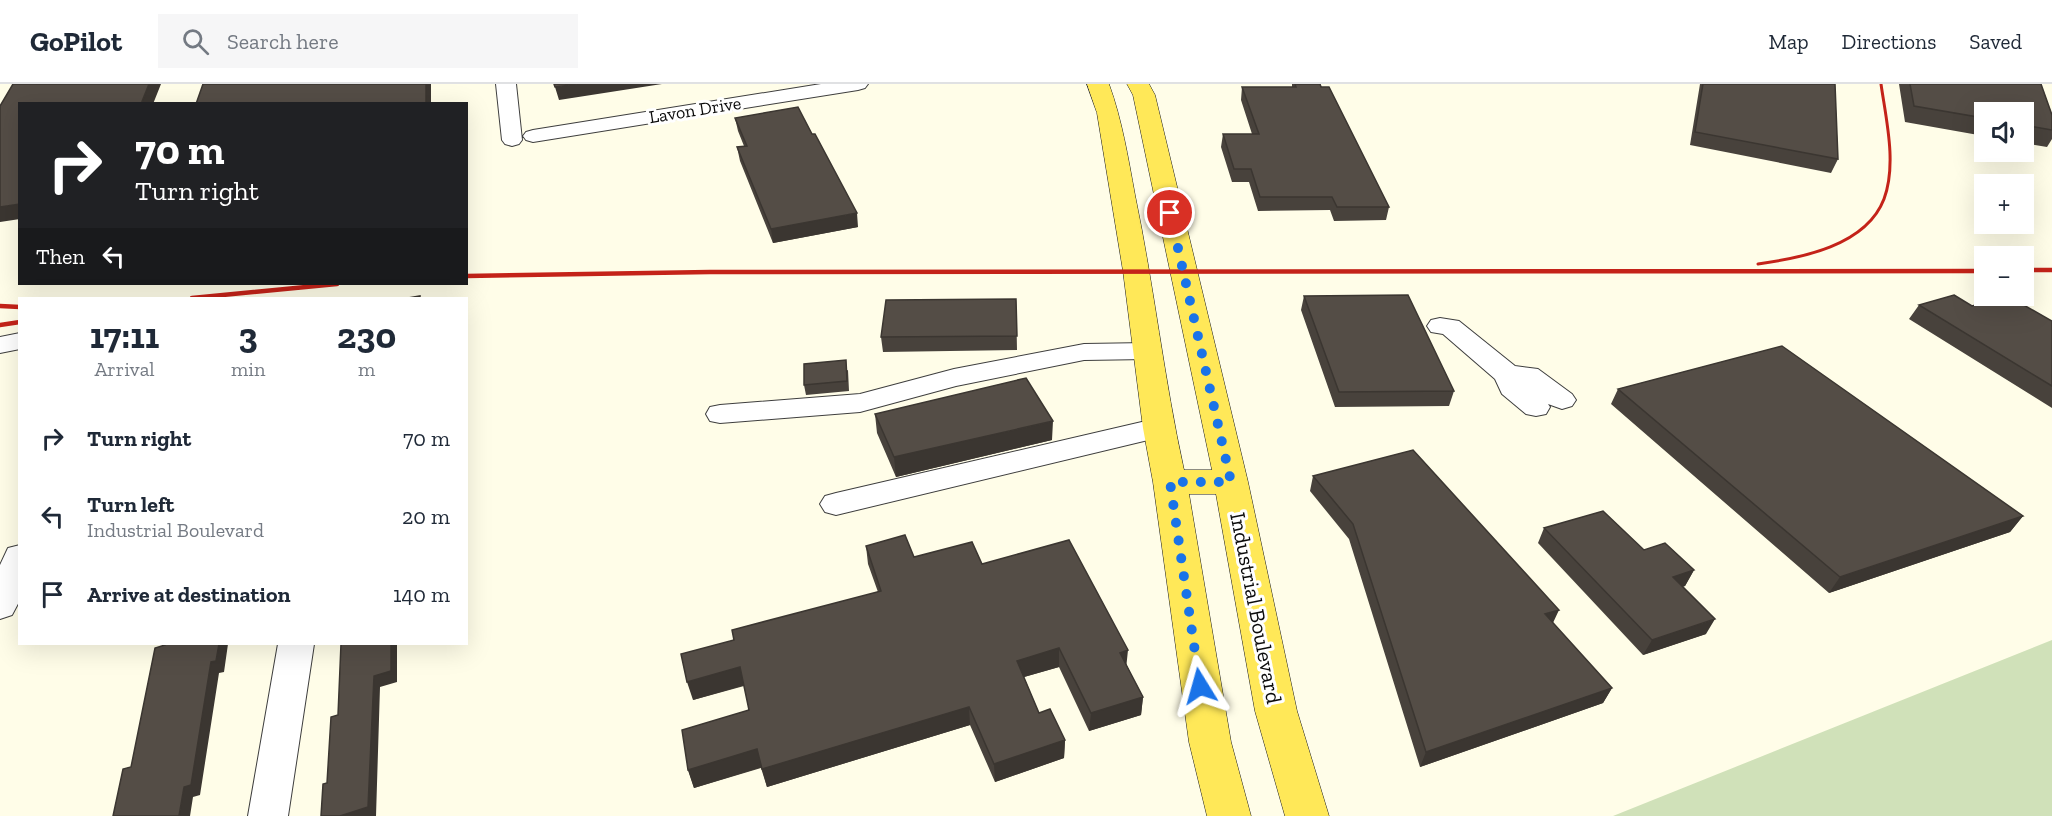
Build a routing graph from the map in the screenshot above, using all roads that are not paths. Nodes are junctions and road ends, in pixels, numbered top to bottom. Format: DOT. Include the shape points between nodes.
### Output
graph roads {
  1 [pos="506,84"];
  2 [pos="858,84"];
  3 [pos="1098,84"];
  4 [pos="1138,84"];
  5 [pos="768,91"];
  6 [pos="533,136"];
  7 [pos="512,140"];
  8 [pos="1440,326"];
  9 [pos="18,341"];
  10 [pos="0,345"];
  11 [pos="1147,351"];
  12 [pos="1549,404"];
  13 [pos="720,414"];
  14 [pos="1159,428"];
  15 [pos="1229,473"];
  16 [pos="1170,482"];
  17 [pos="836,504"];
  18 [pos="18,562"];
  19 [pos="0,606"];
  20 [pos="296,645"];
  21 [pos="268,816"];
  22 [pos="1229,816"];
  23 [pos="1307,816"];
  1 -- 7 [label="street"];
  2 -- 5 [label="street, Lavon Drive"];
  3 -- 11 [label="main road" via="1108,113 1135,259"];
  4 -- 15 [label="main road, Industrial Boulevard" via="1147,107"];
  5 -- 6 [label="street, Lavon Drive"];
  8 -- 12 [label="street" via="1450,327 1508,375 1512,388"];
  9 -- 10 [label="street"];
  11 -- 13 [label="street" via="1084,352 954,378 860,403"];
  11 -- 14 [label="main road"];
  11 -- 15 [label="main road" via="1175,362 1185,371 1202,438"];
  14 -- 16 [label="main road"];
  14 -- 17 [label="street"];
  15 -- 16 [label="main road"];
  15 -- 23 [label="main road, Industrial Boulevard" via="1276,711"];
  16 -- 22 [label="main road" via="1200,686"];
  18 -- 19 [label="street"];
  20 -- 21 [label="street"];
}
